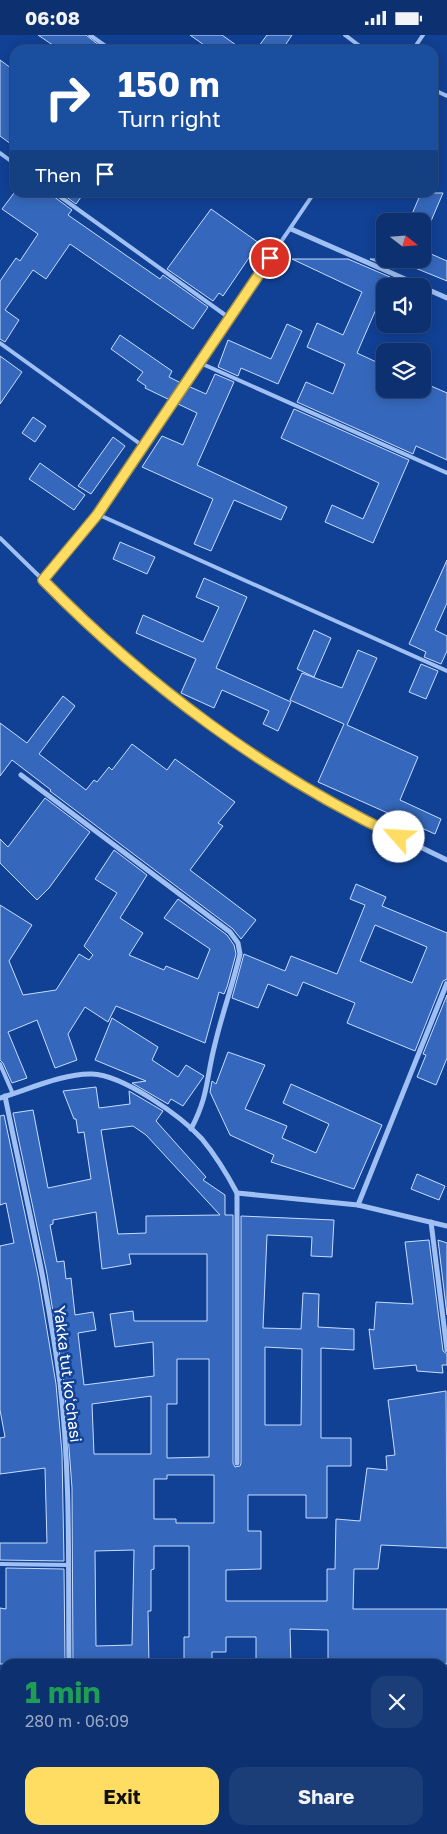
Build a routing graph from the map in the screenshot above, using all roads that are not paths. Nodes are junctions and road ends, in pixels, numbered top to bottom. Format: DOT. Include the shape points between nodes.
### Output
graph roads {
  1 [pos="90,35"];
  2 [pos="345,35"];
  3 [pos="104,45"];
  4 [pos="358,45"];
  5 [pos="61,197"];
  6 [pos="311,197"];
  7 [pos="291,229"];
  8 [pos="402,278"];
  9 [pos="431,291"];
  10 [pos="447,298"];
  11 [pos="228,317"];
  12 [pos="0,343"];
  13 [pos="198,362"];
  14 [pos="143,446"];
  15 [pos="447,473"];
  16 [pos="97,515"];
  17 [pos="0,538"];
  18 [pos="43,580"];
  19 [pos="447,671"];
  20 [pos="21,775"];
  21 [pos="447,859"];
  22 [pos="447,983"];
  23 [pos="0,1064"];
  24 [pos="13,1094"];
  25 [pos="3,1097"];
  26 [pos="191,1129"];
  27 [pos="237,1193"];
  28 [pos="358,1205"];
  29 [pos="431,1222"];
  30 [pos="447,1226"];
  31 [pos="447,1350"];
  32 [pos="237,1463"];
  33 [pos="0,1564"];
  34 [pos="68,1565"];
  35 [pos="69,1659"];
  1 -- 3 [label="lane"];
  2 -- 4 [label="lane"];
  5 -- 11 [label="lane"];
  6 -- 7 [label="lane"];
  7 -- 8 [label="street"];
  7 -- 11 [label="lane"];
  9 -- 10 [label="street"];
  11 -- 13 [label="lane"];
  12 -- 14 [label="lane"];
  13 -- 14 [label="lane"];
  13 -- 15 [label="lane"];
  14 -- 16 [label="lane"];
  16 -- 18 [label="lane"];
  16 -- 19 [label="lane"];
  17 -- 18 [label="lane"];
  18 -- 21 [label="street" via="79,616 160,686 278,770 342,808"];
  20 -- 26 [label="street" via="230,932 238,943 240,954 214,1045 207,1093"];
  22 -- 28 [label="street"];
  23 -- 24 [label="lane"];
  24 -- 25 [label="street"];
  24 -- 26 [label="street" via="92,1074 118,1080"];
  25 -- 34 [label="street, Yakka tut koʻchasi" via="60,1383 66,1451"];
  26 -- 27 [label="street" via="220,1162"];
  27 -- 28 [label="street"];
  27 -- 32 [label="street"];
  28 -- 29 [label="street"];
  29 -- 30 [label="street"];
  29 -- 31 [label="street"];
  33 -- 34 [label="lane"];
  34 -- 35 [label="street, Yakka tut koʻchasi"];
}
